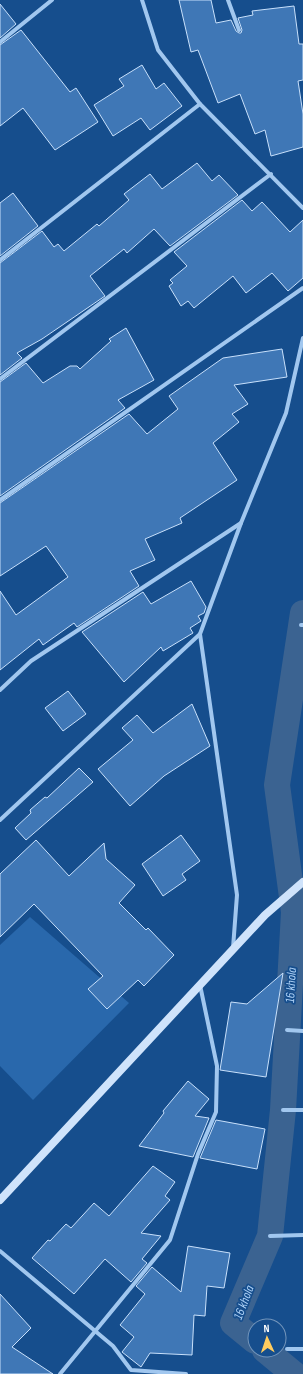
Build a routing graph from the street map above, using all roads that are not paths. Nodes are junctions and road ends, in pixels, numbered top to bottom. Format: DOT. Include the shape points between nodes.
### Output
graph roads {
  1 [pos="52,0"];
  2 [pos="142,0"];
  3 [pos="228,0"];
  4 [pos="239,30"];
  5 [pos="0,42"];
  6 [pos="200,104"];
  7 [pos="271,174"];
  8 [pos="303,208"];
  9 [pos="0,260"];
  10 [pos="303,288"];
  11 [pos="303,338"];
  12 [pos="0,379"];
  13 [pos="0,500"];
  14 [pos="241,523"];
  15 [pos="200,634"];
  16 [pos="0,690"];
  17 [pos="0,820"];
  18 [pos="303,882"];
  19 [pos="233,948"];
  20 [pos="200,984"];
  21 [pos="287,1030"];
  22 [pos="303,1031"];
  23 [pos="283,1110"];
  24 [pos="303,1110"];
  25 [pos="0,1200"];
  26 [pos="303,1235"];
  27 [pos="270,1236"];
  28 [pos="0,1251"];
  29 [pos="95,1331"];
  30 [pos="288,1349"];
  31 [pos="303,1349"];
  32 [pos="60,1374"];
  33 [pos="186,1374"];
  1 -- 5 [label="street"];
  2 -- 6 [label="street" via="158,50"];
  3 -- 4 [label="street"];
  6 -- 7 [label="street"];
  6 -- 9 [label="street"];
  7 -- 8 [label="street"];
  7 -- 12 [label="street"];
  10 -- 13 [label="street"];
  11 -- 14 [label="street" via="286,413"];
  14 -- 15 [label="street"];
  14 -- 16 [label="street" via="31,660"];
  15 -- 17 [label="street"];
  15 -- 19 [label="street" via="237,895"];
  18 -- 19 [label="street" via="265,915"];
  19 -- 20 [label="street"];
  20 -- 25 [label="street"];
  20 -- 29 [label="street" via="217,1066 216,1112 198,1154 170,1240"];
  21 -- 22 [label="street"];
  23 -- 24 [label="street"];
  26 -- 27 [label="street"];
  28 -- 29 [label="street"];
  29 -- 32 [label="street"];
  29 -- 33 [label="street" via="113,1346 131,1370"];
  30 -- 31 [label="street"];
}
